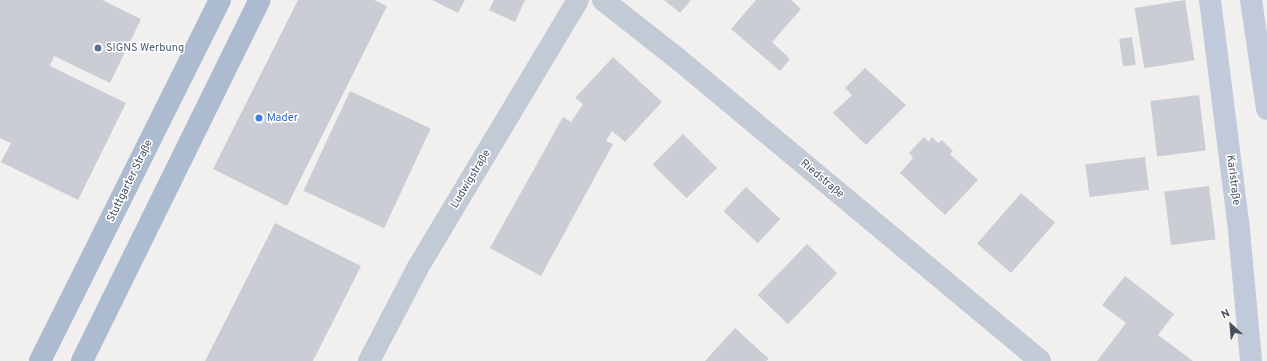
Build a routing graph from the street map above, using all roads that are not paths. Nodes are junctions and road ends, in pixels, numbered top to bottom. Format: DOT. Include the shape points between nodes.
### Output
graph roads {
  1 [pos="220,0"];
  2 [pos="260,0"];
  3 [pos="578,0"];
  4 [pos="603,0"];
  5 [pos="1210,0"];
  6 [pos="1251,0"];
  7 [pos="1267,109"];
  8 [pos="40,361"];
  9 [pos="82,361"];
  10 [pos="370,361"];
  11 [pos="1040,361"];
  12 [pos="1251,361"];
  1 -- 8 [label="main road, Stuttgarter Straße"];
  2 -- 9 [label="main road"];
  3 -- 10 [label="street, Ludwigstraße" via="417,269"];
  4 -- 11 [label="street, Riedstraße" via="678,59"];
  5 -- 12 [label="main road, Karlstraße" via="1239,231"];
  6 -- 7 [label="main road"];
}
